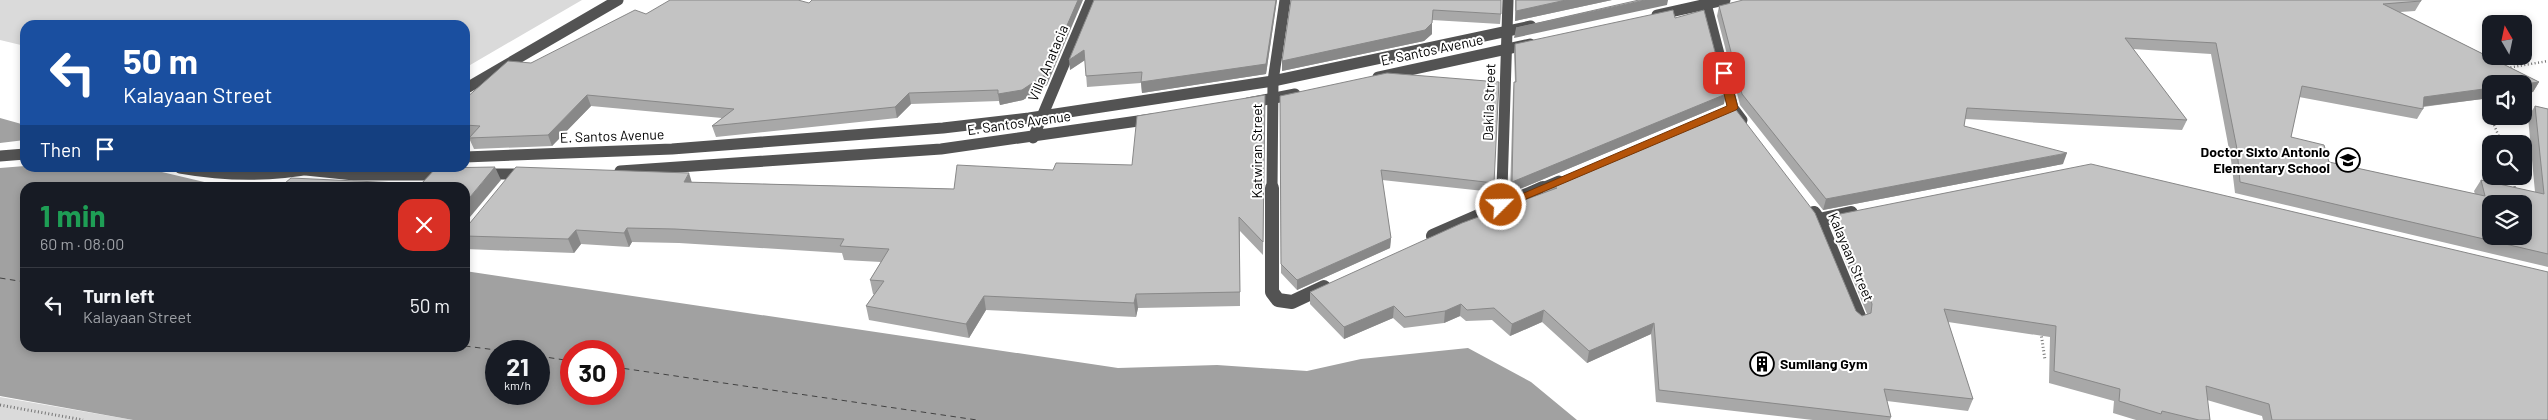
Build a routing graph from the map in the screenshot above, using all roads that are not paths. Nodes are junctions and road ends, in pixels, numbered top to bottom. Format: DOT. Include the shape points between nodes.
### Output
graph roads {
  1 [pos="618,0"];
  2 [pos="1091,0"];
  3 [pos="1285,0"];
  4 [pos="1508,0"];
  5 [pos="1725,0"];
  6 [pos="1705,2"];
  7 [pos="1642,18"];
  8 [pos="1544,23"];
  9 [pos="1507,31"];
  10 [pos="1545,40"];
  11 [pos="1506,49"];
  12 [pos="1366,79"];
  13 [pos="1273,81"];
  14 [pos="470,86"];
  15 [pos="1310,91"];
  16 [pos="1272,99"];
  17 [pos="1232,106"];
  18 [pos="1042,116"];
  19 [pos="1166,117"];
  20 [pos="1750,130"];
  21 [pos="1033,138"];
  22 [pos="20,154"];
  23 [pos="0,156"];
  24 [pos="470,157"];
  25 [pos="209,172"];
  26 [pos="299,172"];
  27 [pos="392,172"];
  28 [pos="612,172"];
  29 [pos="536,173"];
  30 [pos="517,174"];
  31 [pos="1572,175"];
  32 [pos="506,187"];
  33 [pos="1501,205"];
  34 [pos="1808,205"];
  35 [pos="1868,210"];
  36 [pos="1819,220"];
  37 [pos="1423,241"];
  38 [pos="1335,282"];
  39 [pos="1860,319"];
  1 -- 14 [label="street"];
  2 -- 18 [label="street, Villa Anatacia"];
  3 -- 13 [label="street, Katwiran Street"];
  4 -- 9 [label="street, Dakila Street"];
  5 -- 6 [label="street"];
  6 -- 7 [label="street"];
  6 -- 20 [label="street" via="1728,110"];
  8 -- 9 [label="street, E. Santos Avenue"];
  9 -- 11 [label="street, Dakila Street"];
  9 -- 13 [label="street, E. Santos Avenue"];
  10 -- 11 [label="street, E. Santos Avenue"];
  11 -- 12 [label="street, E. Santos Avenue"];
  11 -- 33 [label="street, Dakila Street"];
  13 -- 16 [label="street, Katwiran Street"];
  13 -- 18 [label="street, E. Santos Avenue"];
  15 -- 16 [label="street"];
  16 -- 17 [label="street"];
  16 -- 38 [label="street, Katwiran Street" via="1272,292 1278,300 1292,302"];
  18 -- 21 [label="street, Villa Anatacia"];
  18 -- 24 [label="street, E. Santos Avenue" via="943,128 672,149"];
  19 -- 21 [label="street, E. Santos Avenue"];
  21 -- 28 [label="street, E. Santos Avenue" via="941,149"];
  22 -- 23 [label="street"];
  25 -- 26 [label="street" via="257,176"];
  27 -- 30 [label="street"];
  29 -- 30 [label="street"];
  30 -- 32 [label="street"];
  31 -- 33 [label="street"];
  33 -- 37 [label="street"];
  34 -- 36 [label="street, Kalayaan Street"];
  35 -- 36 [label="street"];
  36 -- 39 [label="street, Kalayaan Street"];
}
